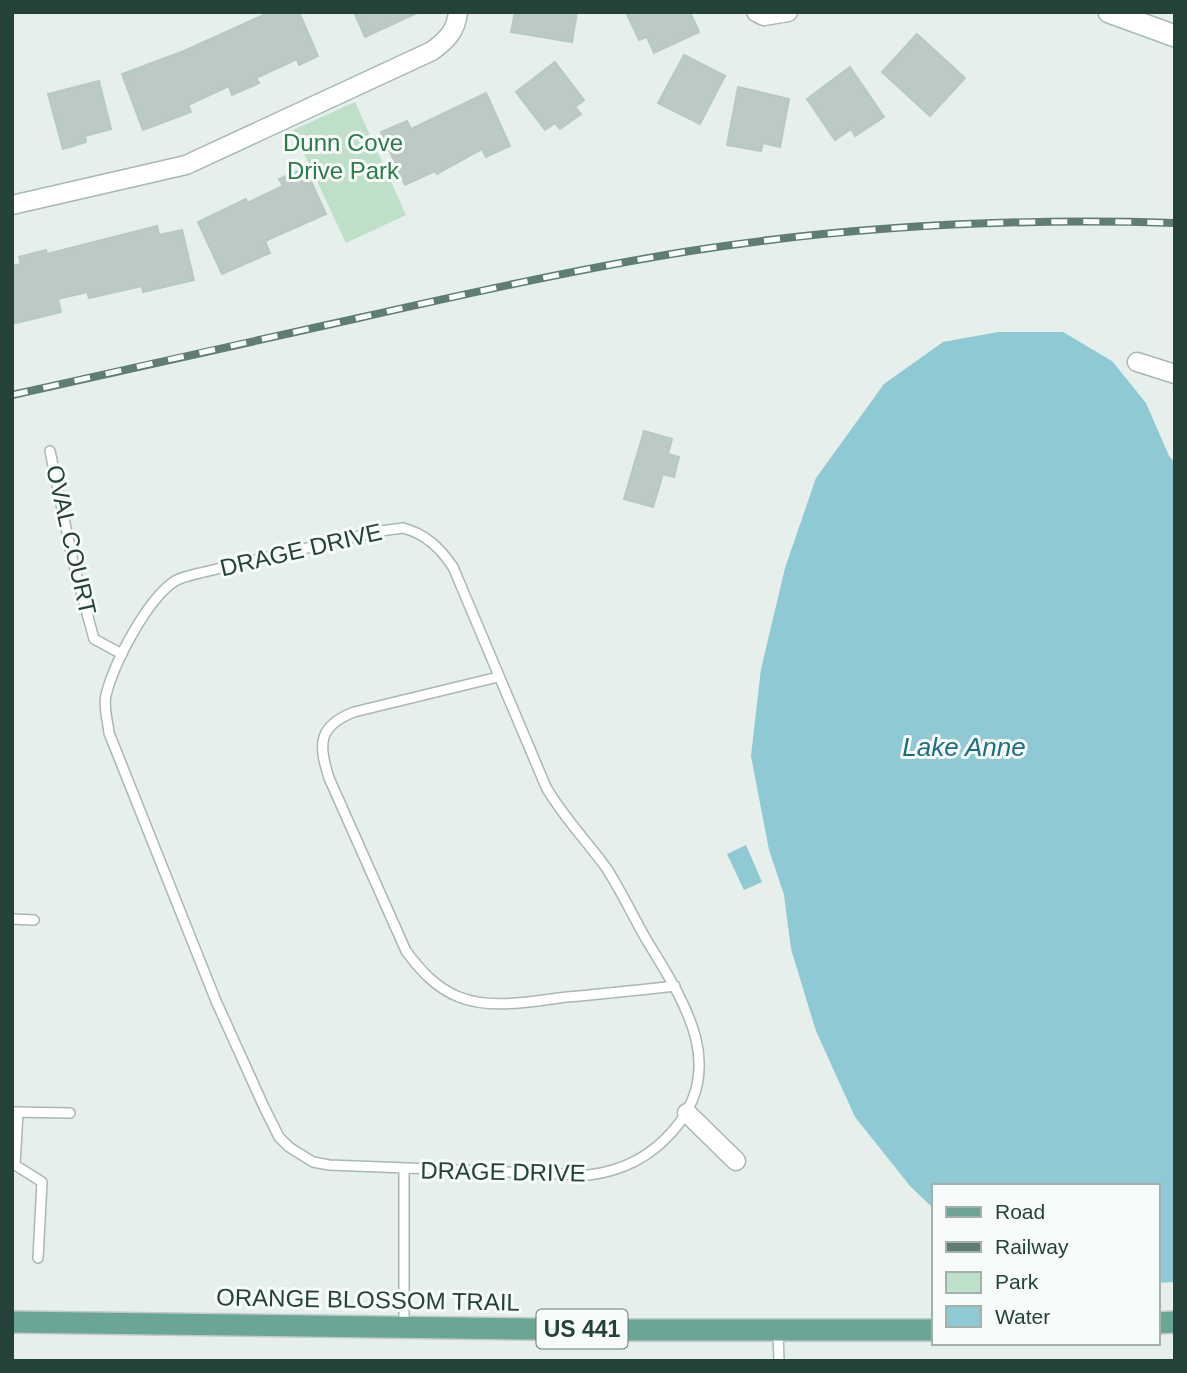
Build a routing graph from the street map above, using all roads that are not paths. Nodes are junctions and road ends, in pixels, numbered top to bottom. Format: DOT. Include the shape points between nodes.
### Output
graph roads {
  1 [pos="458,12"];
  2 [pos="756,12"];
  3 [pos="788,12"];
  4 [pos="1109,12"];
  5 [pos="1175,36"];
  6 [pos="12,205"];
  7 [pos="1137,362"];
  8 [pos="1175,374"];
  9 [pos="50,451"];
  10 [pos="122,654"];
  11 [pos="498,677"];
  12 [pos="12,919"];
  13 [pos="34,920"];
  14 [pos="675,986"];
  15 [pos="15,1112"];
  16 [pos="70,1113"];
  17 [pos="687,1113"];
  18 [pos="736,1161"];
  19 [pos="404,1170"];
  20 [pos="38,1258"];
  21 [pos="12,1322"];
  22 [pos="404,1326"];
  23 [pos="932,1330"];
  24 [pos="778,1331"];
  25 [pos="779,1361"];
  1 -- 6 [label="street" via="454,30 432,51 186,165"];
  2 -- 3 [label="street" via="764,16"];
  4 -- 5 [label="main road"];
  7 -- 8 [label="street"];
  9 -- 10 [label="lane, OVAL COURT" via="94,639"];
  10 -- 11 [label="lane, DRAGE DRIVE" via="149,607 176,580 403,528 428,539 444,554"];
  10 -- 19 [label="lane, DRAGE DRIVE" via="104,698 109,733 216,1001 279,1137 313,1162"];
  11 -- 14 [label="lane, DRAGE DRIVE" via="552,797 607,870"];
  11 -- 14 [label="lane" via="354,712 334,722 324,734 329,778 406,951 419,969 445,990 481,1002"];
  12 -- 13 [label="lane"];
  14 -- 17 [label="lane, DRAGE DRIVE" via="699,1044 698,1085"];
  15 -- 16 [label="lane"];
  15 -- 20 [label="lane" via="15,1165 42,1182"];
  17 -- 18 [label="street"];
  17 -- 19 [label="lane, DRAGE DRIVE" via="653,1151 606,1173"];
  19 -- 22 [label="lane"];
  21 -- 22 [label="main road, ORANGE BLOSSOM TRAIL / US 441"];
  22 -- 24 [label="main road, ORANGE BLOSSOM TRAIL / US 441"];
  23 -- 24 [label="main road, ORANGE BLOSSOM TRAIL / US 441"];
  24 -- 25 [label="lane"];
}
